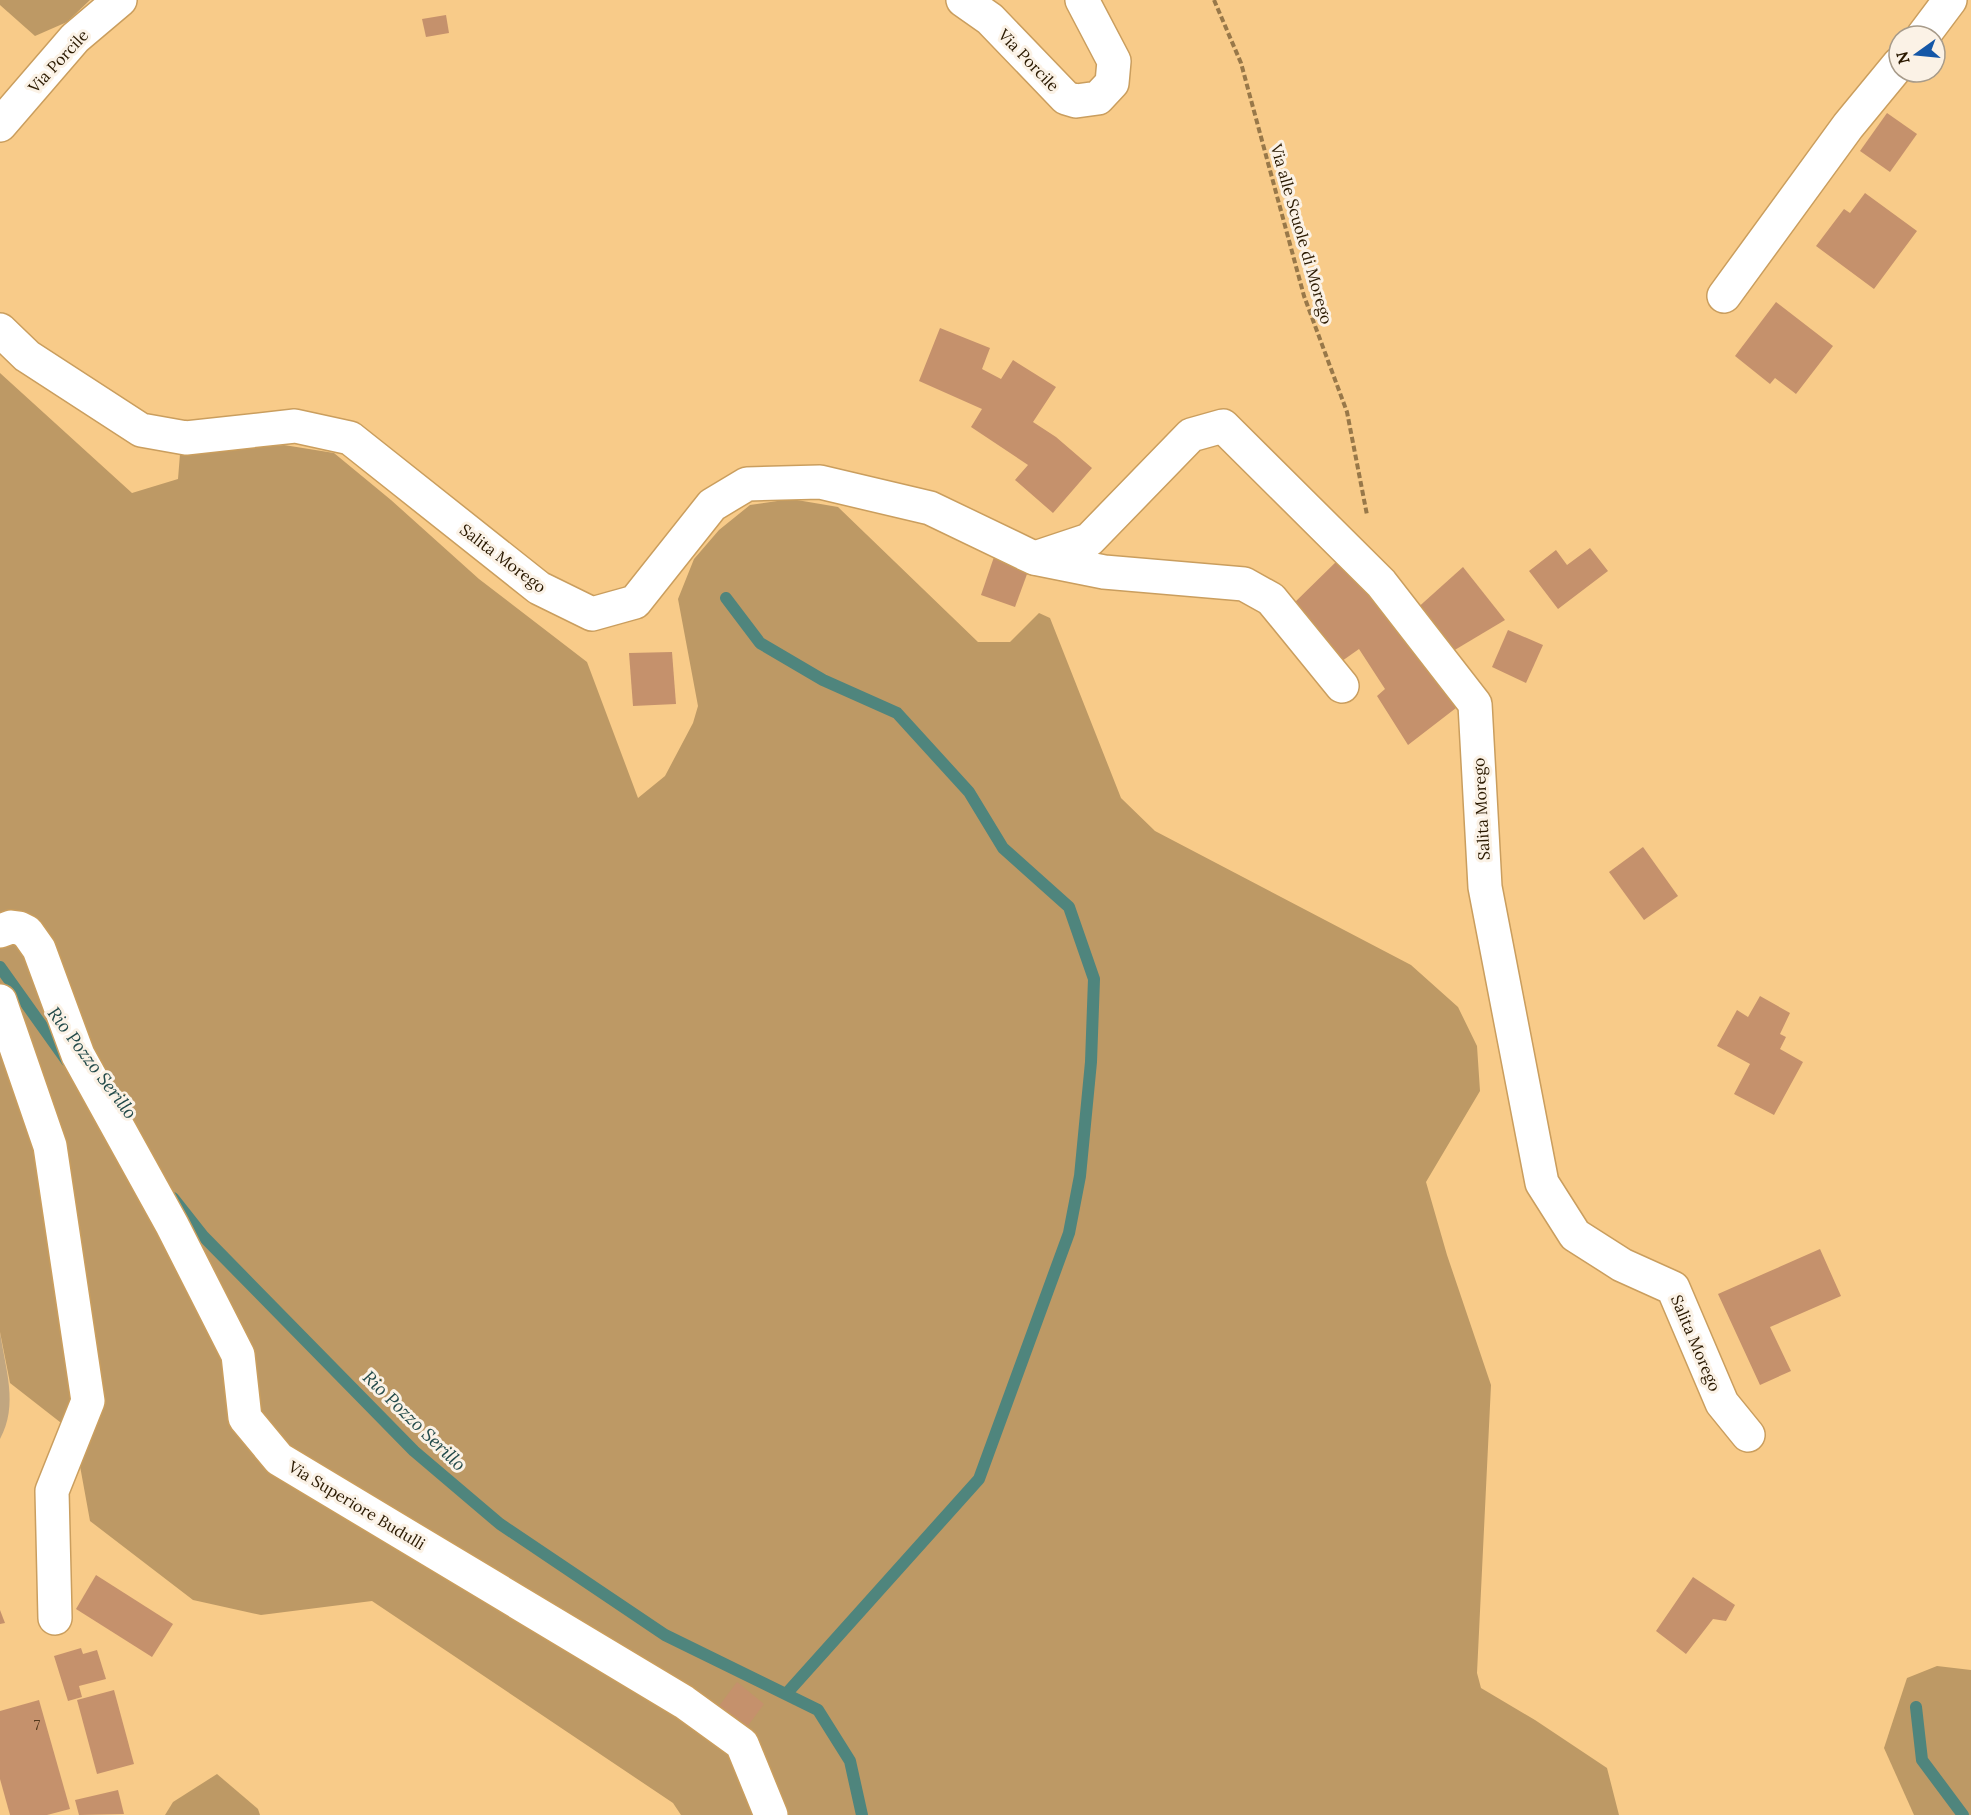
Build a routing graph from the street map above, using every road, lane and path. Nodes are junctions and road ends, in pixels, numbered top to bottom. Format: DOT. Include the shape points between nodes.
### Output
graph roads {
  1 [pos="120,0"];
  2 [pos="963,0"];
  3 [pos="1082,0"];
  4 [pos="1214,0"];
  5 [pos="1950,0"];
  6 [pos="1932,24"];
  7 [pos="1887,79"];
  8 [pos="0,125"];
  9 [pos="1724,296"];
  10 [pos="0,330"];
  11 [pos="1370,526"];
  12 [pos="1034,558"];
  13 [pos="1342,686"];
  14 [pos="0,931"];
  15 [pos="0,1001"];
  16 [pos="1748,1435"];
  17 [pos="55,1618"];
  18 [pos="771,1815"];
  1 -- 8 [label="street, Via Porcile" via="75,38"];
  2 -- 3 [label="street, Via Porcile" via="990,19 1066,98 1088,102 1106,92 1115,72 1114,61"];
  4 -- 11 [label="path, Via alle Scuole di Morego" via="1241,63 1304,296 1347,412"];
  5 -- 6 [label="street"];
  7 -- 9 [label="street"];
  10 -- 12 [label="street, Salita Morego" via="27,356 141,430 186,438 295,426 350,438 539,588 592,614 635,602 712,505 747,484 820,482 930,508"];
  12 -- 13 [label="street, Salita Morego" via="1104,572 1244,584 1271,598"];
  12 -- 16 [label="street, Salita Morego" via="1089,540 1191,435 1223,426 1381,583 1475,704 1485,887 1542,1183 1575,1235 1622,1265 1673,1288 1722,1403"];
  14 -- 18 [label="street, Via Superiore Budulli" via="19,928 27,932 39,949 78,1055 238,1355 245,1418 279,1459 684,1702 742,1744"];
  15 -- 17 [label="street" via="50,1146 88,1401 52,1491"];
}
